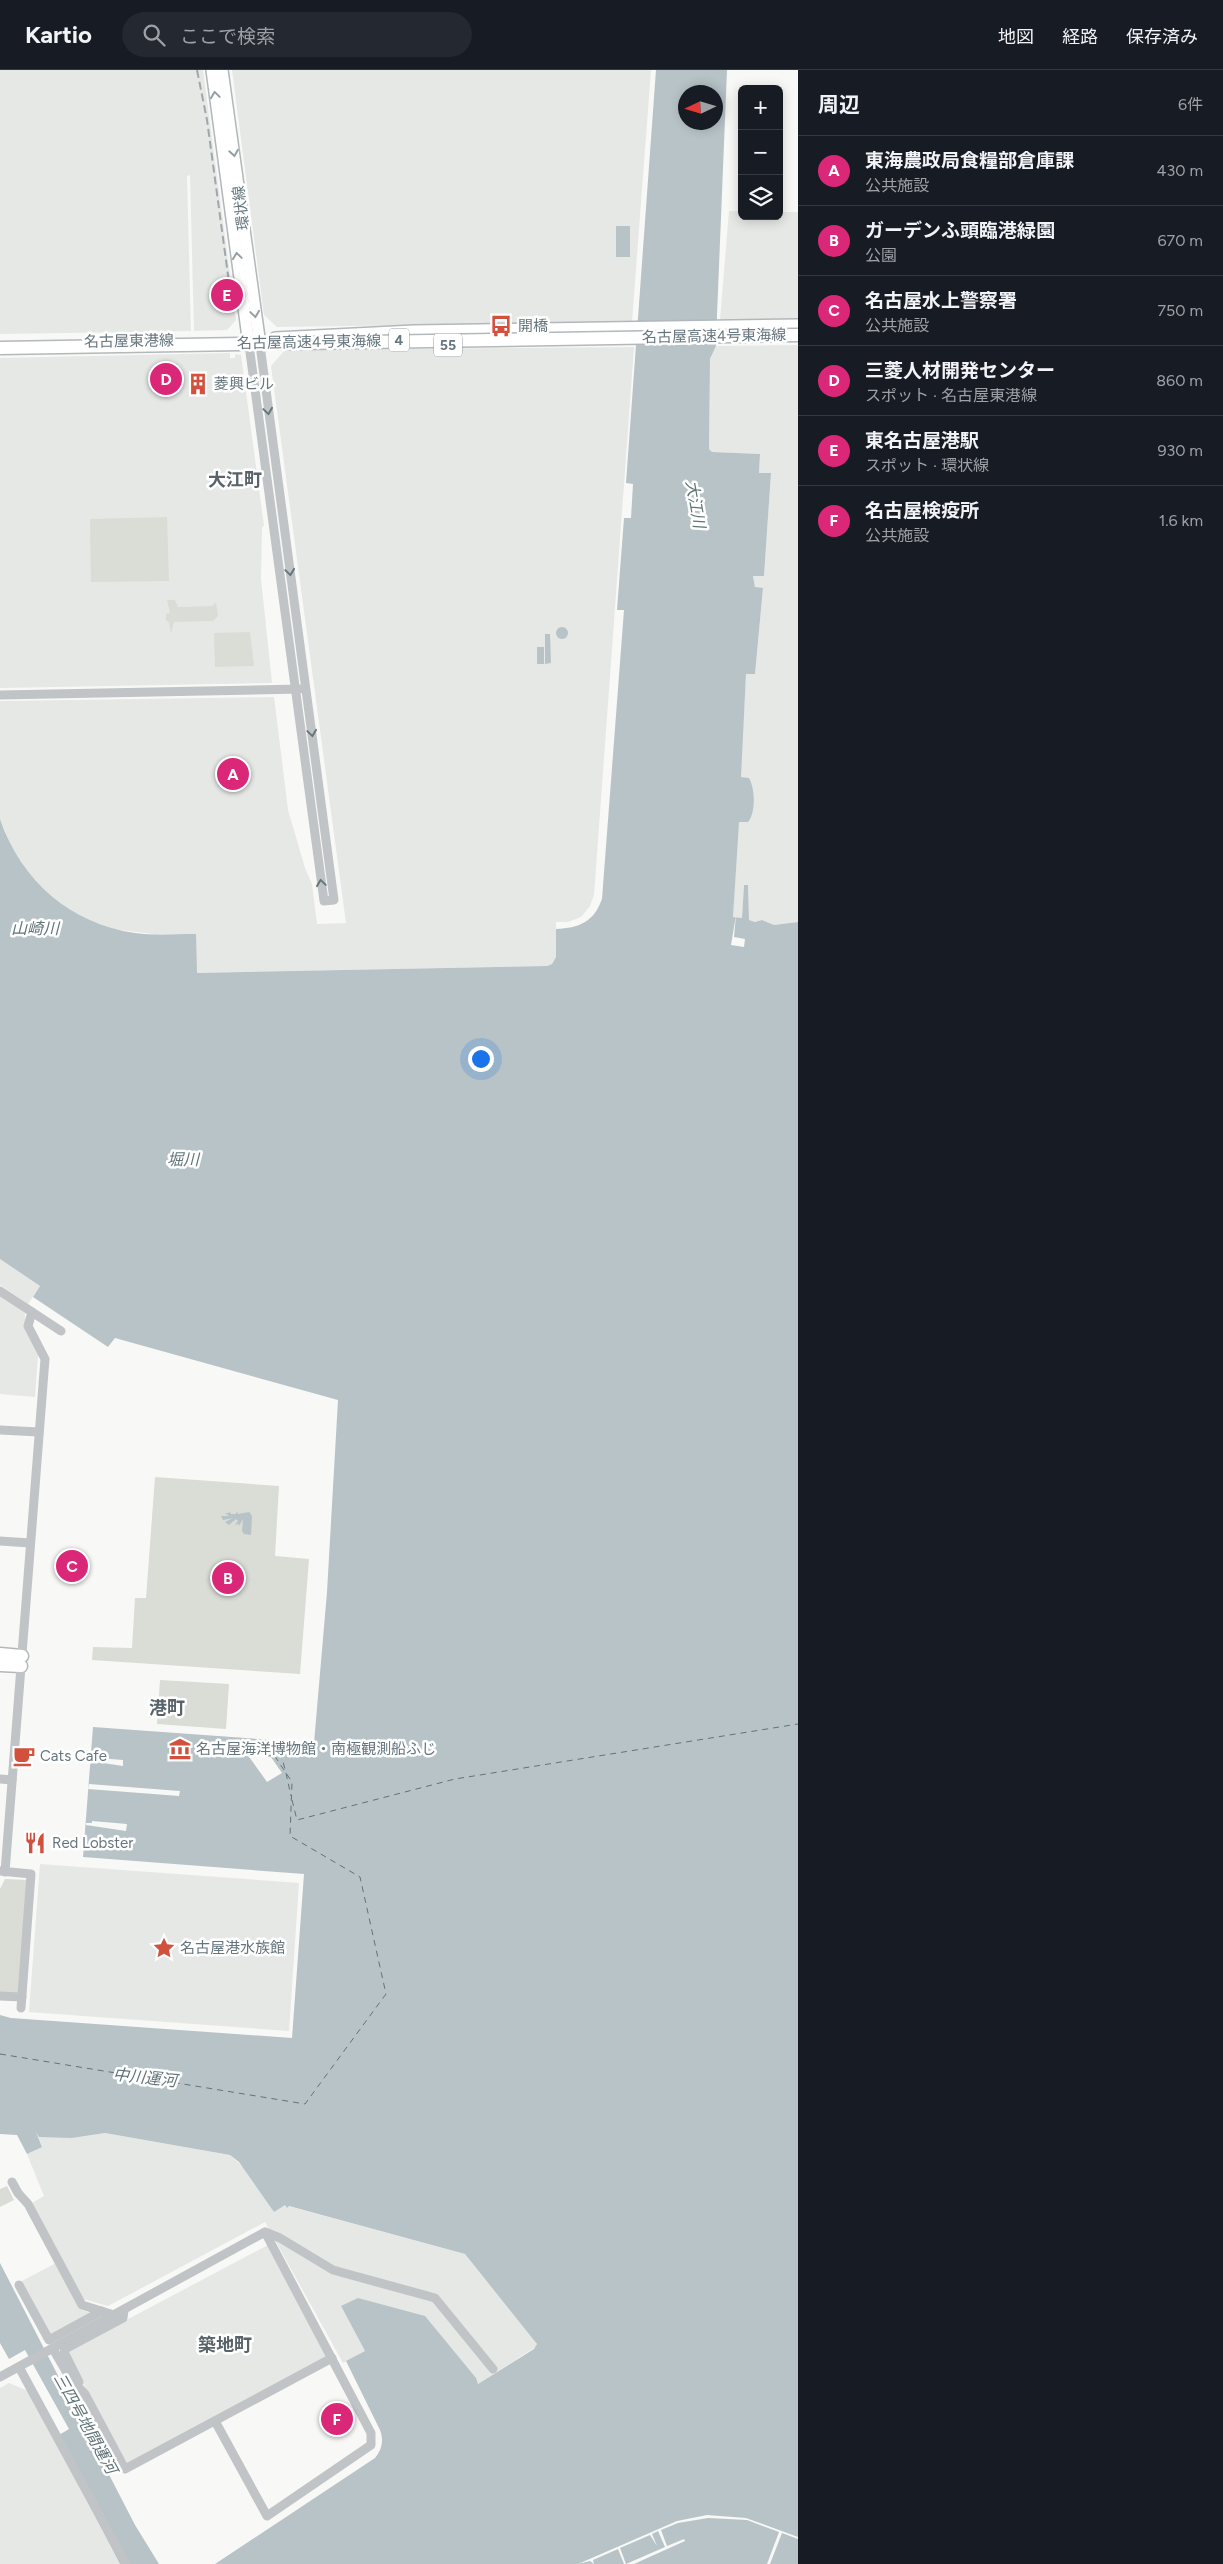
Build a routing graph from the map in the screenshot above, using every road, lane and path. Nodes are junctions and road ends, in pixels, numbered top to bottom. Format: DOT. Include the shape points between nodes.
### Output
graph roads {
  1 [pos="212,70"];
  2 [pos="222,70"];
  3 [pos="798,326"];
  4 [pos="798,337"];
  5 [pos="0,341"];
  6 [pos="254,342"];
  7 [pos="0,348"];
  8 [pos="295,689"];
  9 [pos="306,689"];
  10 [pos="0,695"];
  11 [pos="0,1291"];
  12 [pos="32,1312"];
  13 [pos="61,1331"];
  14 [pos="0,1430"];
  15 [pos="39,1432"];
  16 [pos="0,1541"];
  17 [pos="30,1543"];
  18 [pos="0,1654"];
  19 [pos="21,1661"];
  20 [pos="0,1665"];
  21 [pos="0,1779"];
  22 [pos="12,1780"];
  23 [pos="2,1871"];
  24 [pos="0,1996"];
  25 [pos="22,1997"];
  26 [pos="22,2008"];
  27 [pos="12,2182"];
  28 [pos="265,2232"];
  29 [pos="19,2284"];
  30 [pos="124,2310"];
  31 [pos="102,2311"];
  32 [pos="114,2315"];
  33 [pos="53,2348"];
  34 [pos="332,2358"];
  35 [pos="19,2366"];
  36 [pos="492,2369"];
  37 [pos="2,2376"];
  38 [pos="85,2394"];
  39 [pos="215,2421"];
  40 [pos="126,2564"];
  6 -- 1 [label="main road, 環状線, one-way"];
  2 -- 6 [label="main road, 環状線, one-way"];
  3 -- 5 [label="highway, 名古屋高速4号東海線 / 4"];
  3 -- 6 [label="main road, 55" via="414,330"];
  4 -- 6 [label="main road, 55, bridge"];
  4 -- 7 [label="highway, 名古屋高速4号東海線 / 4, bridge"];
  5 -- 6 [label="main road, 名古屋東港線"];
  6 -- 7 [label="main road, 名古屋東港線"];
  6 -- 8 [label="street"];
  6 -- 9 [label="street, one-way"];
  8 -- 9 [label="street"];
  9 -- 8 [label="street, one-way" via="334,900 324,901"];
  8 -- 10 [label="street"];
  11 -- 12 [label="street"];
  12 -- 13 [label="street"];
  12 -- 15 [label="street" via="28,1326 45,1360"];
  14 -- 15 [label="street"];
  15 -- 17 [label="street"];
  16 -- 17 [label="street"];
  17 -- 19 [label="street"];
  18 -- 19 [label="highway"];
  19 -- 20 [label="highway"];
  19 -- 22 [label="street"];
  21 -- 22 [label="street"];
  22 -- 23 [label="street"];
  23 -- 25 [label="street" via="31,1874"];
  24 -- 25 [label="street"];
  25 -- 26 [label="street"];
  27 -- 31 [label="street" via="28,2204 82,2305"];
  28 -- 30 [label="street"];
  28 -- 34 [label="street"];
  28 -- 36 [label="street" via="333,2270 435,2298"];
  29 -- 31 [label="street" via="49,2340"];
  30 -- 32 [label="street"];
  30 -- 38 [label="street" via="123,2318 65,2349"];
  31 -- 32 [label="street"];
  32 -- 33 [label="street"];
  33 -- 35 [label="street"];
  33 -- 38 [label="street" via="70,2378"];
  34 -- 39 [label="street"];
  34 -- 39 [label="street" via="371,2433 371,2446 267,2516"];
  35 -- 37 [label="street"];
  35 -- 40 [label="street"];
  38 -- 39 [label="street" via="125,2469"];
}
